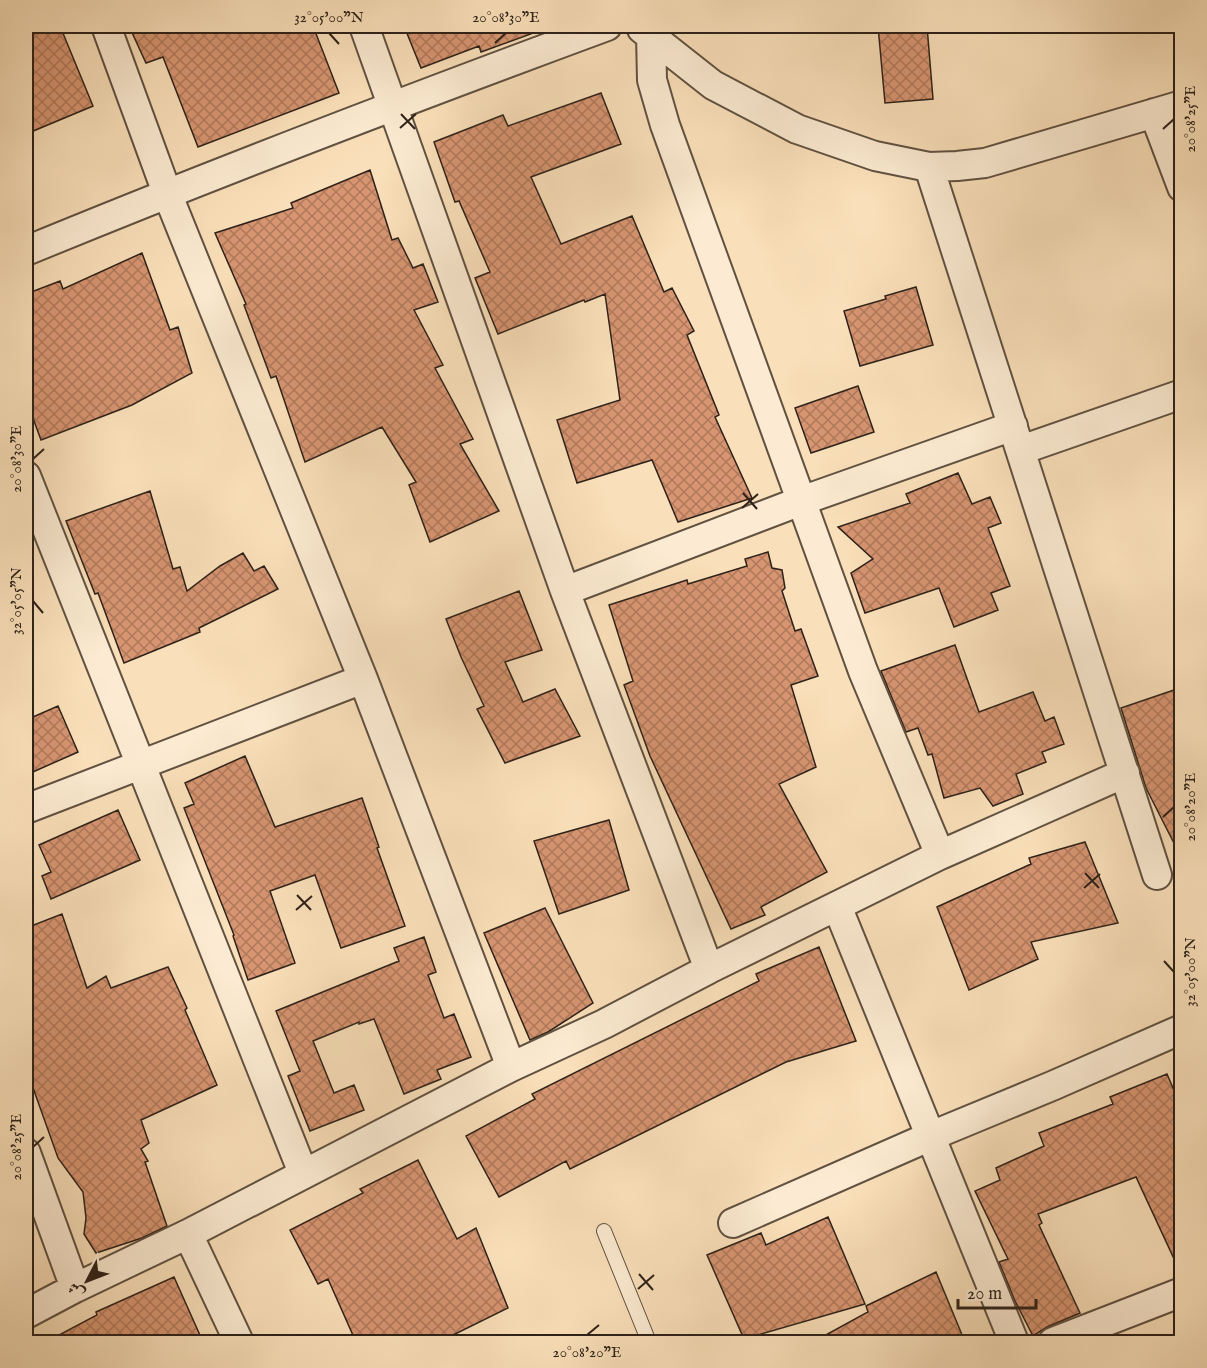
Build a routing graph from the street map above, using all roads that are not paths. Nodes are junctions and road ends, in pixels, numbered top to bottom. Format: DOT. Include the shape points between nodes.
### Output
graph roads {
  1 [pos="106,26"];
  2 [pos="364,26"];
  3 [pos="607,26"];
  4 [pos="645,30"];
  5 [pos="1182,105"];
  6 [pos="393,106"];
  7 [pos="1154,113"];
  8 [pos="929,167"];
  9 [pos="1182,186"];
  10 [pos="167,193"];
  11 [pos="26,251"];
  12 [pos="1182,394"];
  13 [pos="1017,438"];
  14 [pos="26,476"];
  15 [pos="801,501"];
  16 [pos="565,591"];
  17 [pos="363,680"];
  18 [pos="140,765"];
  19 [pos="1125,773"];
  20 [pos="26,809"];
  21 [pos="940,855"];
  22 [pos="1157,875"];
  23 [pos="837,906"];
  24 [pos="709,969"];
  25 [pos="1182,1029"];
  26 [pos="511,1067"];
  27 [pos="931,1136"];
  28 [pos="26,1153"];
  29 [pos="303,1173"];
  30 [pos="733,1223"];
  31 [pos="604,1231"];
  32 [pos="189,1234"];
  33 [pos="75,1288"];
  34 [pos="1182,1292"];
  35 [pos="26,1314"];
  36 [pos="239,1342"];
  37 [pos="649,1342"];
  38 [pos="1014,1342"];
  39 [pos="1053,1342"];
  1 -- 10 [label="street"];
  2 -- 6 [label="street"];
  3 -- 6 [label="street"];
  4 -- 8 [label="street" via="713,85 797,129 875,156"];
  4 -- 15 [label="street" via="652,80 665,125"];
  5 -- 7 [label="street"];
  6 -- 10 [label="street"];
  6 -- 16 [label="street"];
  7 -- 8 [label="street" via="985,163"];
  7 -- 9 [label="street"];
  8 -- 13 [label="street"];
  10 -- 11 [label="street"];
  10 -- 17 [label="street"];
  12 -- 13 [label="street"];
  13 -- 15 [label="street"];
  13 -- 19 [label="street"];
  14 -- 18 [label="street"];
  15 -- 16 [label="street"];
  15 -- 21 [label="street" via="863,671"];
  16 -- 24 [label="street"];
  17 -- 18 [label="street"];
  17 -- 26 [label="street"];
  18 -- 20 [label="street"];
  18 -- 29 [label="street"];
  19 -- 21 [label="street"];
  19 -- 22 [label="street"];
  21 -- 23 [label="street"];
  23 -- 24 [label="street"];
  23 -- 27 [label="street"];
  24 -- 26 [label="street"];
  25 -- 27 [label="street"];
  26 -- 29 [label="street"];
  27 -- 30 [label="street"];
  27 -- 38 [label="street"];
  28 -- 33 [label="street"];
  29 -- 32 [label="street"];
  31 -- 37 [label="lane"];
  32 -- 33 [label="street"];
  32 -- 36 [label="street"];
  33 -- 35 [label="street"];
  34 -- 39 [label="street"];
}
